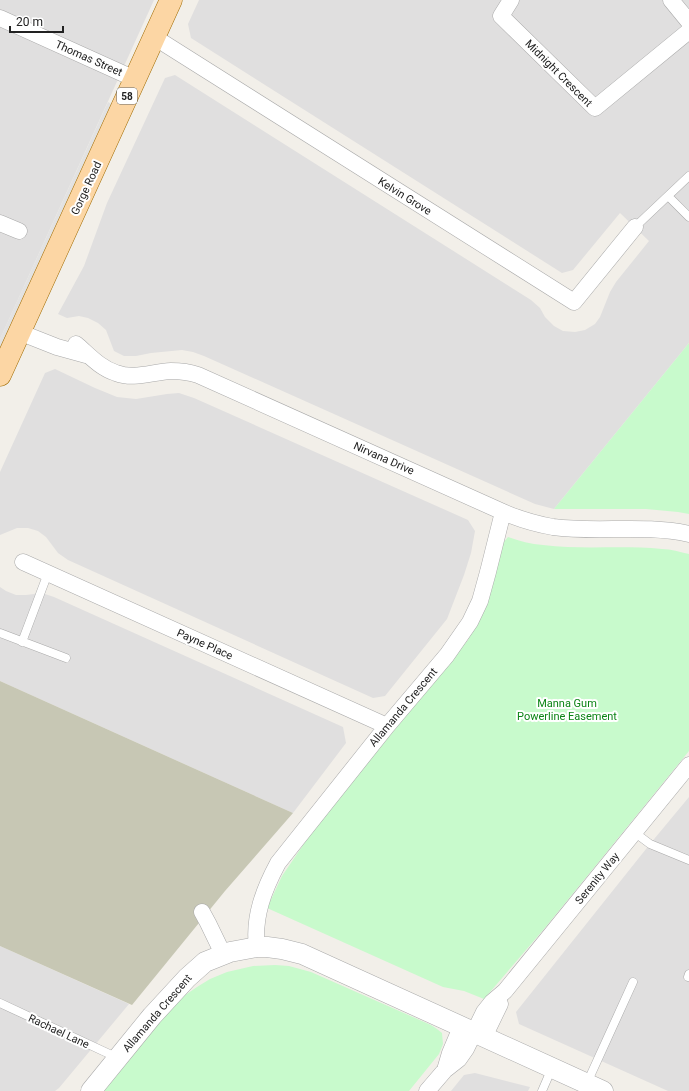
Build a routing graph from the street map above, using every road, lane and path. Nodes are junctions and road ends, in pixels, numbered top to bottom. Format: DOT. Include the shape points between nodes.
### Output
graph roads {
  1 [pos="171,0"];
  2 [pos="511,0"];
  3 [pos="671,0"];
  4 [pos="0,18"];
  5 [pos="689,22"];
  6 [pos="689,31"];
  7 [pos="154,37"];
  8 [pos="135,79"];
  9 [pos="689,176"];
  10 [pos="668,196"];
  11 [pos="689,217"];
  12 [pos="0,223"];
  13 [pos="634,227"];
  14 [pos="19,231"];
  15 [pos="19,332"];
  16 [pos="76,344"];
  17 [pos="89,355"];
  18 [pos="0,375"];
  19 [pos="503,512"];
  20 [pos="689,534"];
  21 [pos="23,562"];
  22 [pos="48,573"];
  23 [pos="0,633"];
  24 [pos="22,642"];
  25 [pos="66,658"];
  26 [pos="387,726"];
  27 [pos="689,765"];
  28 [pos="634,832"];
  29 [pos="689,860"];
  30 [pos="202,912"];
  31 [pos="262,947"];
  32 [pos="223,954"];
  33 [pos="633,982"];
  34 [pos="0,1004"];
  35 [pos="473,1032"];
  36 [pos="118,1058"];
  37 [pos="552,1068"];
  38 [pos="595,1087"];
  39 [pos="91,1091"];
  40 [pos="427,1091"];
  41 [pos="542,1091"];
  1 -- 7 [label="main road, Gorge Road / 58"];
  2 -- 6 [label="street, Midnight Crescent" via="501,16 595,108"];
  3 -- 5 [label="street"];
  4 -- 8 [label="street, Thomas Street"];
  7 -- 8 [label="main road, Gorge Road / 58"];
  7 -- 13 [label="street, Kelvin Grove" via="574,302"];
  8 -- 15 [label="main road, Gorge Road / 58"];
  9 -- 10 [label="lane"];
  10 -- 11 [label="lane"];
  10 -- 13 [label="lane"];
  12 -- 14 [label="street"];
  15 -- 17 [label="street, Nirvana Drive" via="57,347"];
  15 -- 18 [label="main road, Gorge Road / 58"];
  16 -- 17 [label="street, Nirvana Drive"];
  17 -- 19 [label="street, Nirvana Drive" via="106,369 122,375 141,376 177,371 198,375"];
  19 -- 20 [label="street, Nirvana Drive" via="553,527 655,530"];
  19 -- 26 [label="street, Allamanda Crescent" via="480,600 470,622 447,655"];
  21 -- 22 [label="street, Payne Place"];
  22 -- 24 [label="lane"];
  22 -- 26 [label="street, Payne Place"];
  23 -- 24 [label="lane"];
  24 -- 25 [label="lane"];
  26 -- 31 [label="street, Allamanda Crescent" via="283,856 275,870 268,884"];
  27 -- 28 [label="street, Serenity Way"];
  28 -- 29 [label="lane" via="650,844"];
  28 -- 35 [label="street, Serenity Way"];
  30 -- 32 [label="street"];
  31 -- 32 [label="street, Allamanda Crescent"];
  31 -- 35 [label="street, Allamanda Crescent" via="302,954"];
  32 -- 36 [label="street, Allamanda Crescent" via="206,962 187,978"];
  33 -- 38 [label="lane"];
  34 -- 36 [label="lane, Rachael Lane"];
  35 -- 37 [label="street, Allamanda Crescent"];
  35 -- 40 [label="street, Serenity Way" via="459,1059 445,1070"];
  36 -- 39 [label="street, Allamanda Crescent"];
  37 -- 38 [label="street, Allamanda Crescent"];
  37 -- 41 [label="lane"];
}
